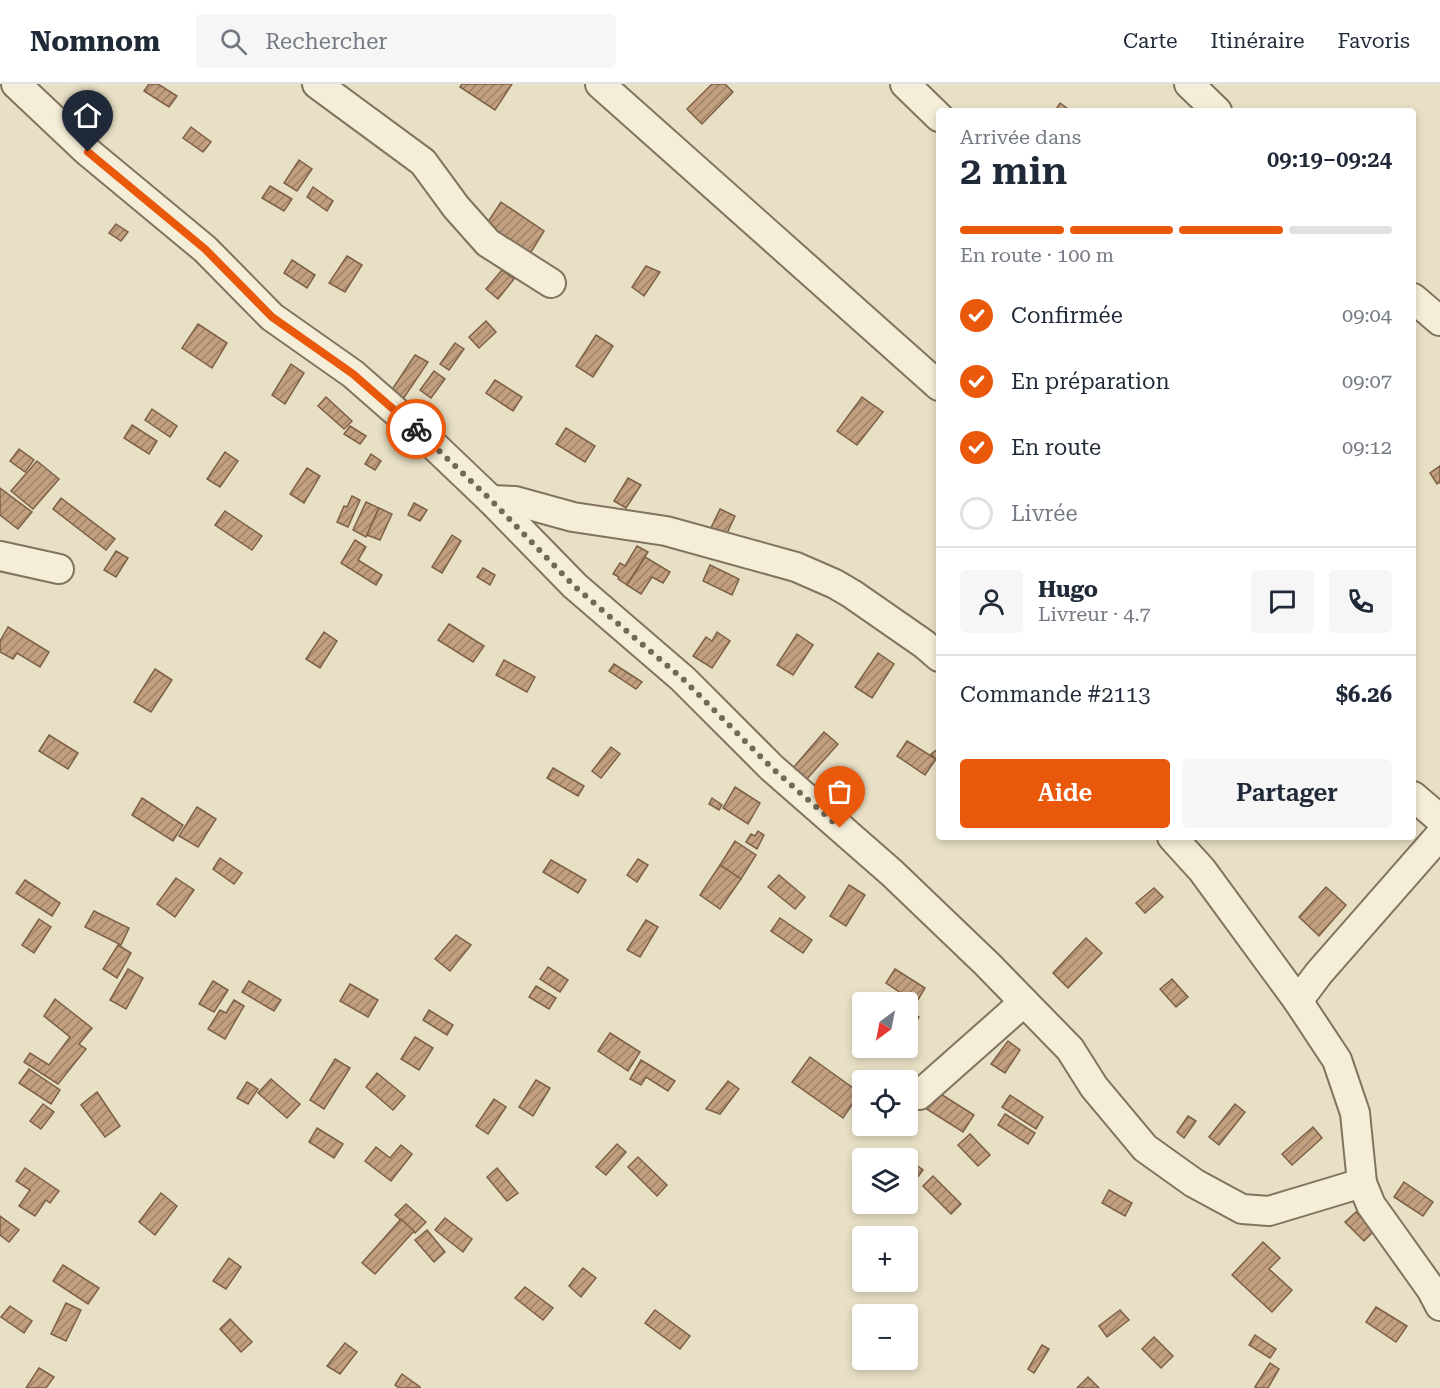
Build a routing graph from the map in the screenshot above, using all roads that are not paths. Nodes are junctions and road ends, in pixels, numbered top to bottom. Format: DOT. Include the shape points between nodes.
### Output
graph roads {
  1 [pos="16,84"];
  2 [pos="318,84"];
  3 [pos="600,84"];
  4 [pos="905,84"];
  5 [pos="1189,84"];
  6 [pos="1214,108"];
  7 [pos="936,114"];
  8 [pos="551,283"];
  9 [pos="1416,301"];
  10 [pos="1440,321"];
  11 [pos="936,383"];
  12 [pos="491,500"];
  13 [pos="0,556"];
  14 [pos="59,569"];
  15 [pos="936,654"];
  16 [pos="1416,799"];
  17 [pos="1440,819"];
  18 [pos="1440,835"];
  19 [pos="1175,840"];
  20 [pos="1298,1001"];
  21 [pos="1024,1002"];
  22 [pos="920,1095"];
  23 [pos="1362,1184"];
  24 [pos="1440,1306"];
  1 -- 12 [label="street" via="88,152 205,249 272,317 353,374"];
  2 -- 8 [label="street" via="423,162 488,243"];
  3 -- 11 [label="street"];
  4 -- 7 [label="street"];
  5 -- 6 [label="street"];
  9 -- 10 [label="street"];
  12 -- 15 [label="street" via="514,501 573,517 666,531 796,567 852,594"];
  12 -- 21 [label="street" via="574,586 683,679 772,768 892,873"];
  13 -- 14 [label="street"];
  16 -- 17 [label="street"];
  18 -- 20 [label="street"];
  19 -- 20 [label="street" via="1202,870"];
  20 -- 23 [label="street" via="1337,1060 1355,1113"];
  21 -- 22 [label="street"];
  21 -- 23 [label="street" via="1070,1049 1094,1087 1146,1148 1242,1209 1269,1210"];
  23 -- 24 [label="street" via="1371,1205"];
}
